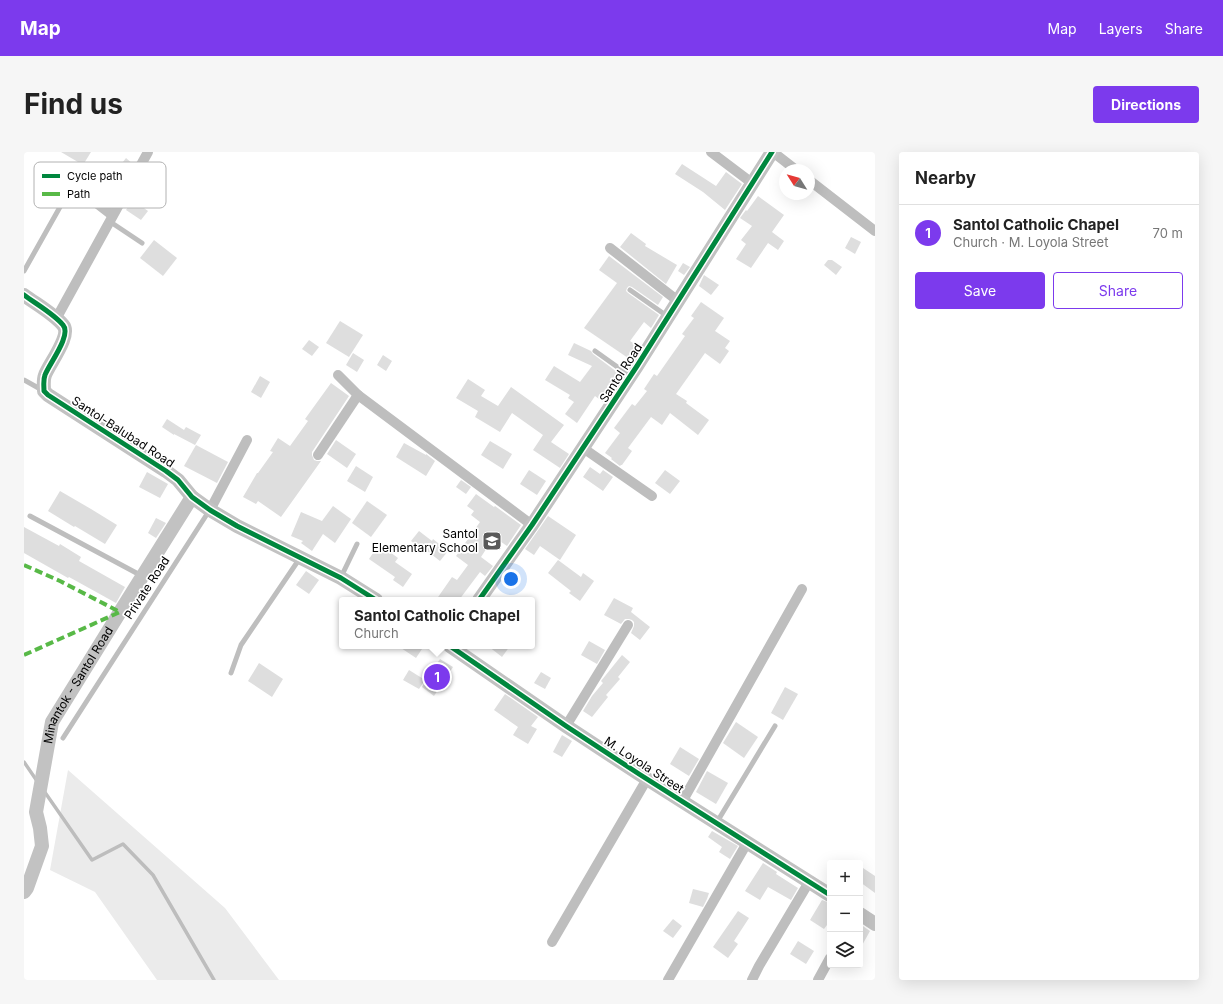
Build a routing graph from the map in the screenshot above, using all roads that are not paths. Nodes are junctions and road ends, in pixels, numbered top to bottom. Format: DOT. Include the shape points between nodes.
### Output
graph roads {
  1 [pos="148,152"];
  2 [pos="711,152"];
  3 [pos="772,152"];
  4 [pos="142,162"];
  5 [pos="788,164"];
  6 [pos="752,183"];
  7 [pos="815,185"];
  8 [pos="59,208"];
  9 [pos="100,208"];
  10 [pos="117,208"];
  11 [pos="111,218"];
  12 [pos="875,231"];
  13 [pos="142,243"];
  14 [pos="610,248"];
  15 [pos="24,271"];
  16 [pos="630,290"];
  17 [pos="24,295"];
  18 [pos="678,301"];
  19 [pos="668,317"];
  20 [pos="56,319"];
  21 [pos="595,351"];
  22 [pos="338,375"];
  23 [pos="631,376"];
  24 [pos="24,380"];
  25 [pos="44,391"];
  26 [pos="358,395"];
  27 [pos="247,440"];
  28 [pos="583,448"];
  29 [pos="318,455"];
  30 [pos="652,496"];
  31 [pos="192,497"];
  32 [pos="210,510"];
  33 [pos="30,516"];
  34 [pos="532,525"];
  35 [pos="357,544"];
  36 [pos="300,557"];
  37 [pos="142,576"];
  38 [pos="341,578"];
  39 [pos="802,589"];
  40 [pos="371,597"];
  41 [pos="481,597"];
  42 [pos="628,625"];
  43 [pos="454,649"];
  44 [pos="230,673"];
  45 [pos="566,726"];
  46 [pos="775,726"];
  47 [pos="63,738"];
  48 [pos="647,780"];
  49 [pos="682,802"];
  50 [pos="716,823"];
  51 [pos="747,843"];
  52 [pos="809,882"];
  53 [pos="24,892"];
  54 [pos="827,894"];
  55 [pos="863,916"];
  56 [pos="875,924"];
  57 [pos="552,942"];
  58 [pos="827,964"];
  59 [pos="668,980"];
  60 [pos="752,980"];
  61 [pos="818,980"];
  1 -- 4 [label="street"];
  2 -- 6 [label="street"];
  3 -- 5 [label="street"];
  3 -- 6 [label="street, Santol Road"];
  6 -- 18 [label="street, Santol Road"];
  7 -- 12 [label="street"];
  8 -- 15 [label="lane"];
  9 -- 11 [label="street"];
  10 -- 11 [label="street"];
  11 -- 13 [label="lane"];
  11 -- 20 [label="street"];
  14 -- 18 [label="street"];
  16 -- 19 [label="lane"];
  17 -- 20 [label="street"];
  18 -- 19 [label="street, Santol Road"];
  19 -- 23 [label="street, Santol Road"];
  20 -- 25 [label="street" via="66,330 45,376"];
  21 -- 23 [label="lane"];
  22 -- 26 [label="street"];
  23 -- 28 [label="street, Santol Road"];
  24 -- 25 [label="lane"];
  25 -- 31 [label="street, Santol-Balubad Road" via="166,471 178,480"];
  26 -- 29 [label="street"];
  26 -- 34 [label="street"];
  27 -- 32 [label="street"];
  28 -- 30 [label="street"];
  28 -- 34 [label="street, Santol Road"];
  31 -- 32 [label="street, Santol-Balubad Road"];
  31 -- 37 [label="street, Minantok - Santol Road"];
  32 -- 36 [label="street, Santol-Balubad Road"];
  32 -- 47 [label="lane, Private Road"];
  33 -- 37 [label="lane"];
  34 -- 41 [label="street, Santol Road"];
  35 -- 38 [label="lane"];
  36 -- 38 [label="street, Santol-Balubad Road"];
  36 -- 44 [label="lane" via="241,645"];
  37 -- 53 [label="street, Minantok - Santol Road" via="52,722 36,812 42,846"];
  38 -- 40 [label="street, Santol-Balubad Road"];
  39 -- 49 [label="street"];
  42 -- 45 [label="street"];
  43 -- 45 [label="street, M. Loyola Street"];
  45 -- 48 [label="street, M. Loyola Street"];
  46 -- 50 [label="lane"];
  48 -- 49 [label="street, M. Loyola Street"];
  48 -- 57 [label="street"];
  49 -- 50 [label="street, M. Loyola Street"];
  50 -- 51 [label="street, M. Loyola Street"];
  51 -- 52 [label="street, M. Loyola Street"];
  51 -- 59 [label="street"];
  52 -- 54 [label="street, M. Loyola Street"];
  52 -- 60 [label="street"];
  55 -- 56 [label="street"];
  58 -- 61 [label="street"];
}
